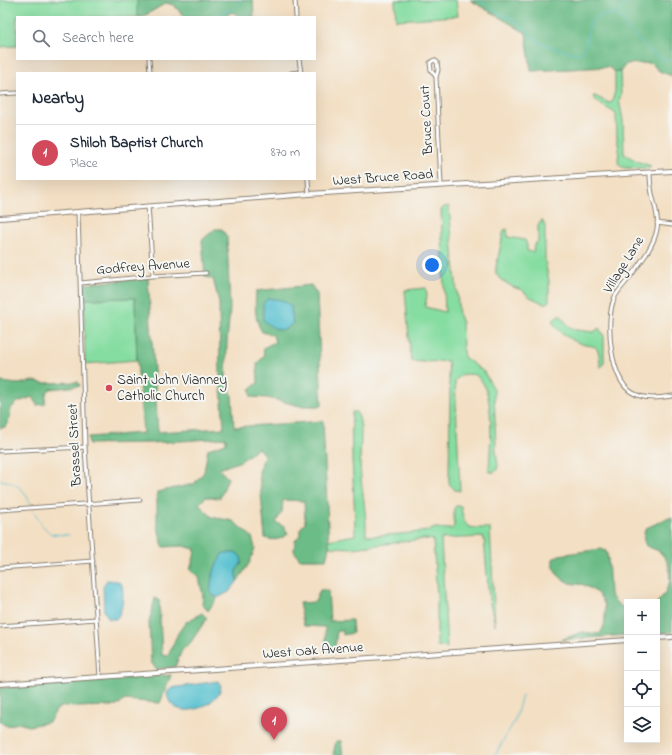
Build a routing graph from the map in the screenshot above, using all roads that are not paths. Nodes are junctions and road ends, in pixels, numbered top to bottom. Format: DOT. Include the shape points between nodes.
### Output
graph roads {
  1 [pos="295,0"];
  2 [pos="296,16"];
  3 [pos="150,60"];
  4 [pos="299,60"];
  5 [pos="150,72"];
  6 [pos="301,72"];
  7 [pos="436,77"];
  8 [pos="16,93"];
  9 [pos="0,94"];
  10 [pos="672,171"];
  11 [pos="650,172"];
  12 [pos="308,180"];
  13 [pos="441,185"];
  14 [pos="309,194"];
  15 [pos="148,206"];
  16 [pos="78,212"];
  17 [pos="0,218"];
  18 [pos="658,223"];
  19 [pos="672,225"];
  20 [pos="206,273"];
  21 [pos="152,276"];
  22 [pos="81,282"];
  23 [pos="672,396"];
  24 [pos="86,446"];
  25 [pos="0,451"];
  26 [pos="140,500"];
  27 [pos="90,503"];
  28 [pos="0,510"];
  29 [pos="93,561"];
  30 [pos="0,568"];
  31 [pos="96,619"];
  32 [pos="0,626"];
  33 [pos="672,637"];
  34 [pos="660,638"];
  35 [pos="624,640"];
  36 [pos="100,677"];
  37 [pos="0,684"];
  1 -- 2 [label="street"];
  3 -- 5 [label="street"];
  4 -- 6 [label="street"];
  7 -- 7 [label="street, Bruce Court" via="438,65 434,60 430,63 430,68"];
  7 -- 13 [label="street, Bruce Court"];
  8 -- 9 [label="street"];
  10 -- 11 [label="street, West Bruce Road"];
  11 -- 13 [label="street, West Bruce Road"];
  11 -- 18 [label="street, Village Lane"];
  12 -- 14 [label="street"];
  13 -- 14 [label="street, West Bruce Road"];
  14 -- 15 [label="street, West Bruce Road"];
  15 -- 16 [label="street, West Bruce Road"];
  15 -- 21 [label="street"];
  16 -- 17 [label="street, West Bruce Road"];
  16 -- 22 [label="street, Brassel Street"];
  18 -- 19 [label="street"];
  18 -- 23 [label="street, Village Lane" via="644,258 614,298 609,321 614,361 626,388 641,396"];
  20 -- 21 [label="street, Godfrey Avenue"];
  21 -- 22 [label="street, Godfrey Avenue"];
  22 -- 24 [label="street, Brassel Street"];
  24 -- 25 [label="street"];
  24 -- 27 [label="street, Brassel Street"];
  26 -- 27 [label="street"];
  27 -- 28 [label="street"];
  27 -- 29 [label="street, Brassel Street"];
  29 -- 30 [label="street"];
  29 -- 31 [label="street, Brassel Street"];
  31 -- 32 [label="street"];
  31 -- 36 [label="street, Brassel Street"];
  33 -- 34 [label="street"];
  35 -- 36 [label="street, West Oak Avenue"];
  36 -- 37 [label="street, West Oak Avenue"];
}
